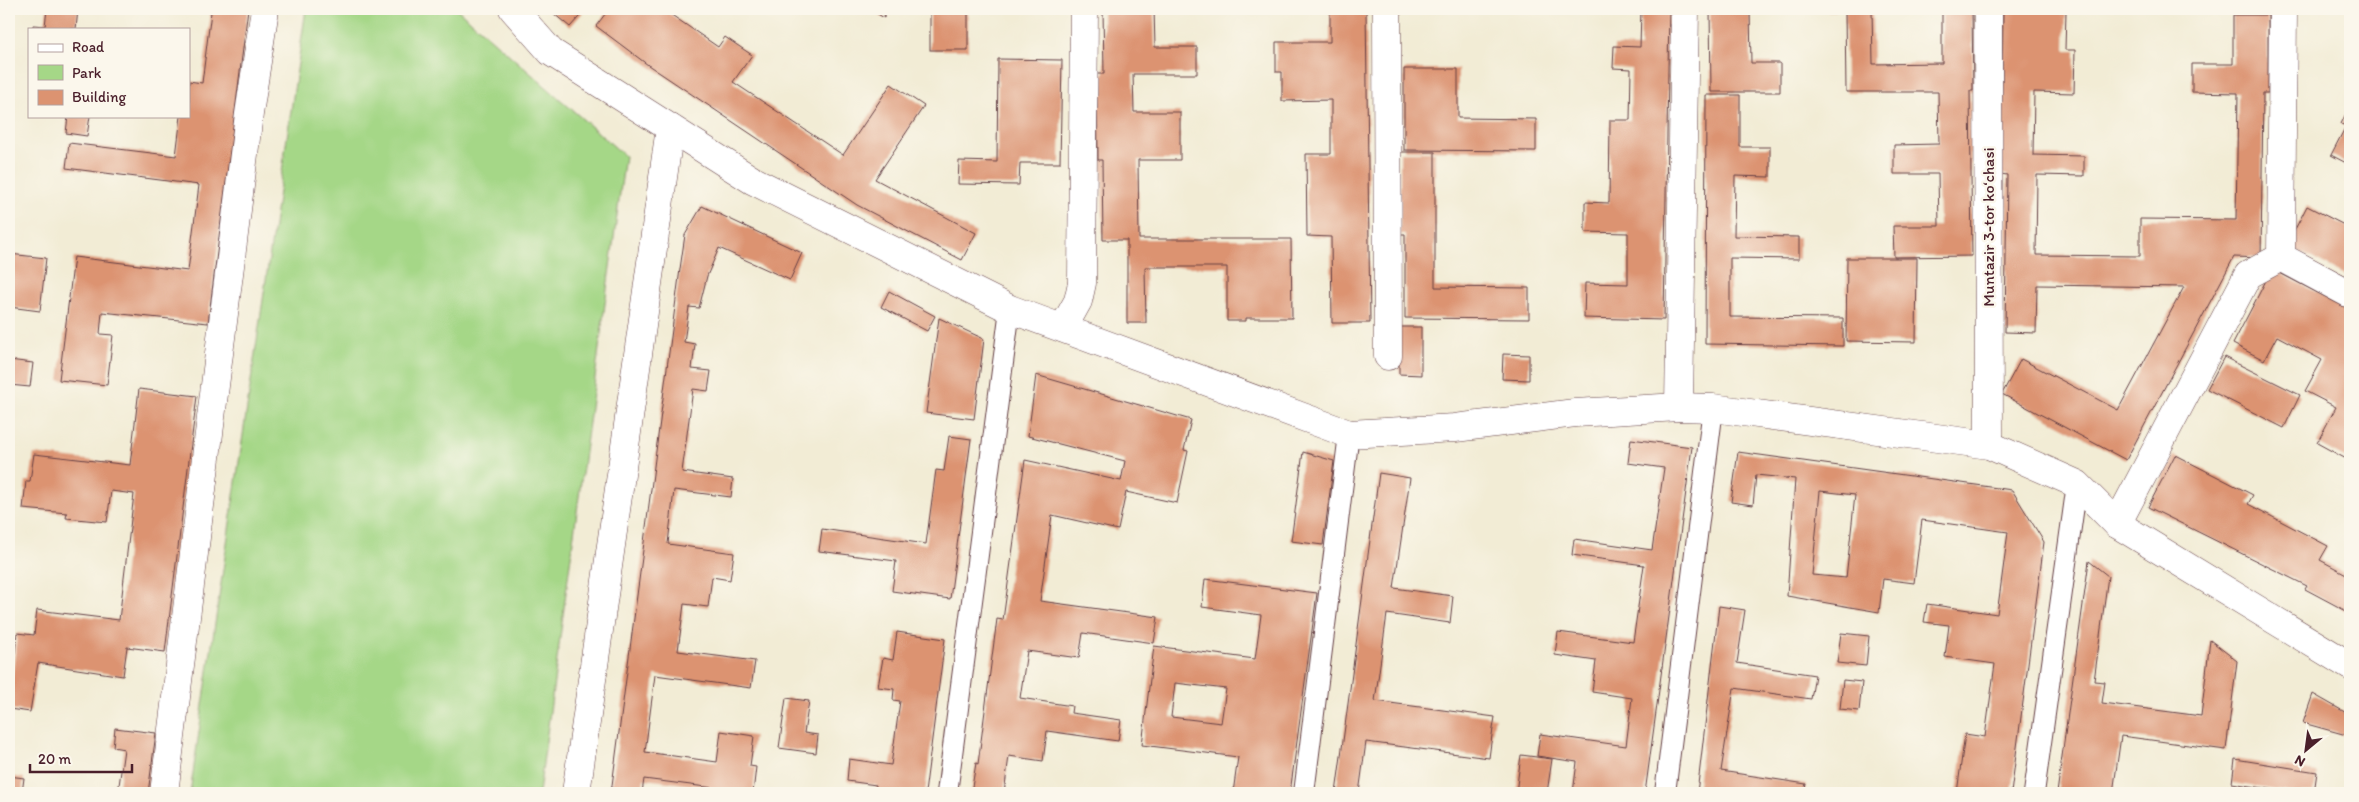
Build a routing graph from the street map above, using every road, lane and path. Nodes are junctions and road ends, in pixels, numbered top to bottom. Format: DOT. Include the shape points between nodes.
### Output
graph roads {
  1 [pos="265,9"];
  2 [pos="513,9"];
  3 [pos="1084,9"];
  4 [pos="1387,9"];
  5 [pos="1685,9"];
  6 [pos="1988,9"];
  7 [pos="2283,9"];
  8 [pos="670,128"];
  9 [pos="2281,257"];
  10 [pos="2350,294"];
  11 [pos="1010,309"];
  12 [pos="1063,328"];
  13 [pos="1388,356"];
  14 [pos="1680,406"];
  15 [pos="1713,408"];
  16 [pos="1349,434"];
  17 [pos="1990,445"];
  18 [pos="2077,484"];
  19 [pos="2117,524"];
  20 [pos="2350,666"];
  21 [pos="164,793"];
  22 [pos="576,793"];
  23 [pos="947,793"];
  24 [pos="1304,793"];
  25 [pos="1665,793"];
  26 [pos="2034,793"];
  1 -- 21 [label="street"];
  2 -- 8 [label="street" via="551,52"];
  3 -- 12 [label="street" via="1082,283 1078,301"];
  4 -- 13 [label="street"];
  5 -- 14 [label="street"];
  6 -- 17 [label="street, Muntazir 3-tor koʻchasi"];
  7 -- 9 [label="street"];
  8 -- 11 [label="street" via="752,180"];
  8 -- 22 [label="street"];
  9 -- 10 [label="street"];
  9 -- 19 [label="street" via="2248,275"];
  11 -- 12 [label="street"];
  11 -- 23 [label="lane"];
  12 -- 16 [label="street"];
  14 -- 15 [label="street"];
  14 -- 16 [label="street" via="1575,413 1455,428"];
  15 -- 17 [label="street"];
  15 -- 25 [label="lane"];
  16 -- 24 [label="lane"];
  17 -- 18 [label="street"];
  18 -- 19 [label="street"];
  18 -- 26 [label="lane"];
  19 -- 20 [label="street"];
}
